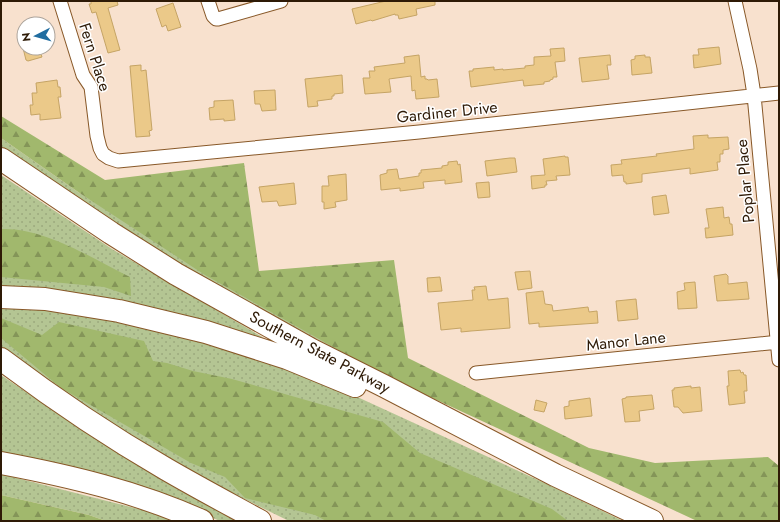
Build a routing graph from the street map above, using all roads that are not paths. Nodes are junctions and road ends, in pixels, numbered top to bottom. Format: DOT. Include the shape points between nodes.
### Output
graph roads {
  1 [pos="60,1"];
  2 [pos="208,1"];
  3 [pos="281,1"];
  4 [pos="735,1"];
  5 [pos="779,93"];
  6 [pos="754,95"];
  7 [pos="1,159"];
  8 [pos="118,161"];
  9 [pos="1,297"];
  10 [pos="778,342"];
  11 [pos="1,359"];
  12 [pos="779,360"];
  13 [pos="476,373"];
  14 [pos="1,463"];
  15 [pos="555,474"];
  16 [pos="202,521"];
  17 [pos="260,521"];
  18 [pos="652,521"];
  1 -- 8 [label="street, Fern Place" via="83,75 91,87 100,148 103,154"];
  2 -- 3 [label="street" via="216,19"];
  4 -- 6 [label="street, Poplar Place"];
  5 -- 6 [label="street, Gardiner Drive"];
  6 -- 8 [label="street, Gardiner Drive" via="419,132"];
  6 -- 10 [label="street, Poplar Place"];
  7 -- 15 [label="highway, Southern State Parkway" via="111,233 190,282 312,350"];
  9 -- 15 [label="highway" via="44,299 119,311 206,332 287,358 380,396"];
  10 -- 12 [label="street, Poplar Place"];
  10 -- 13 [label="street, Manor Lane"];
  11 -- 17 [label="highway" via="107,433"];
  14 -- 16 [label="highway" via="114,489"];
  15 -- 18 [label="highway, Southern State Parkway"];
}
